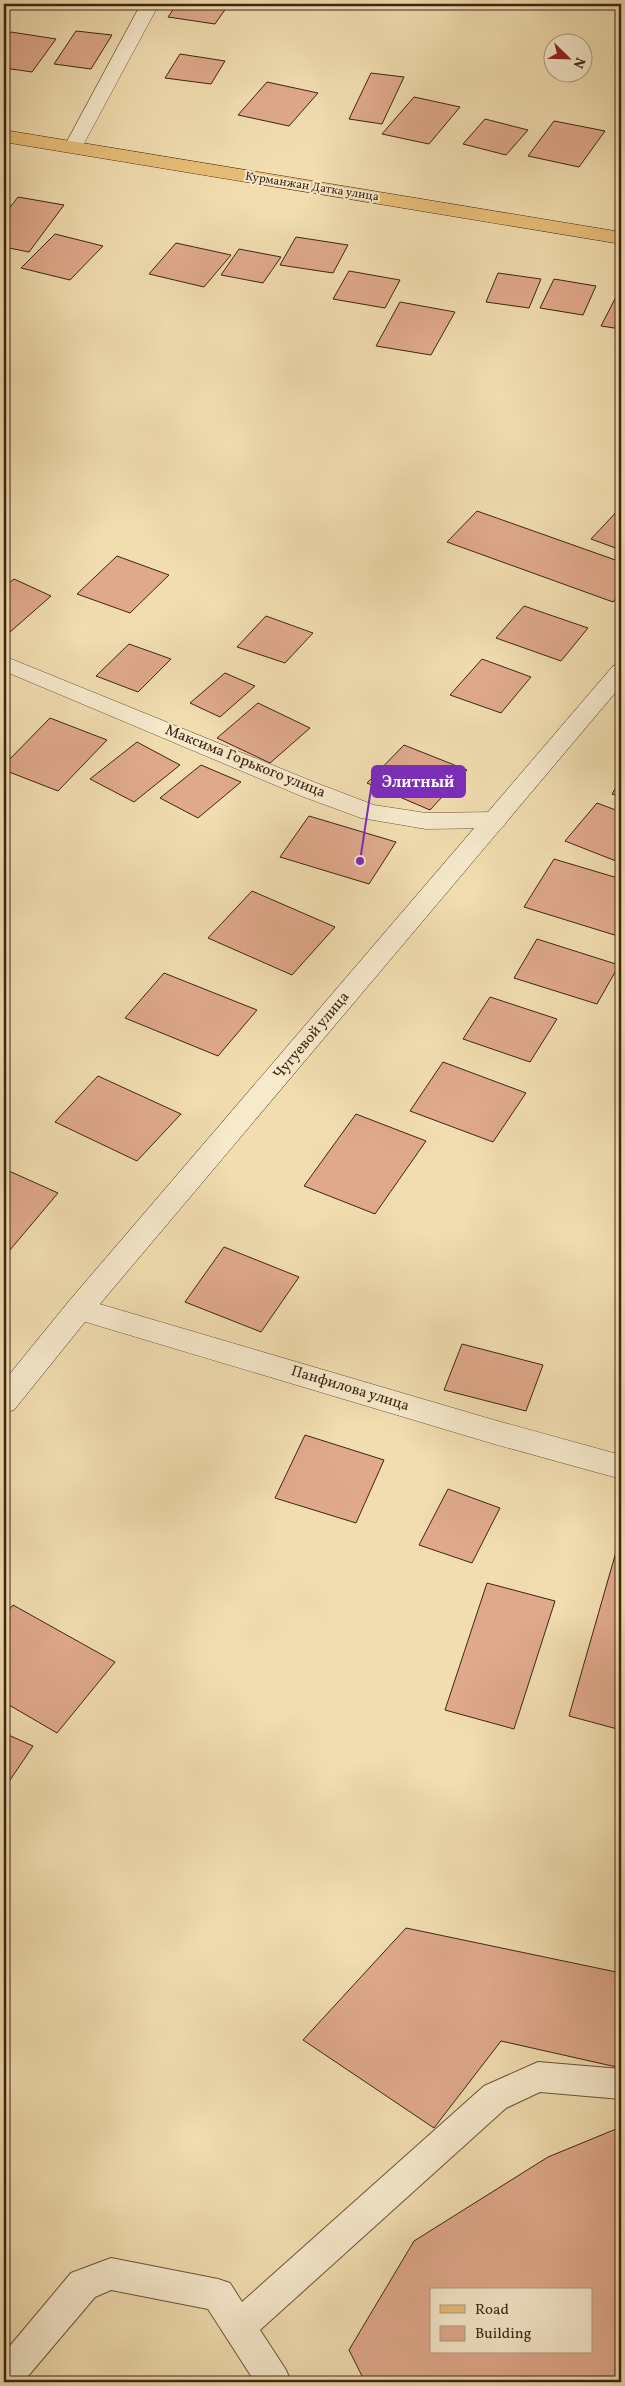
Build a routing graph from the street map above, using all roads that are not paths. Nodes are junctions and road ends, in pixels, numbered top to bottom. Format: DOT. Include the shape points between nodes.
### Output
graph roads {
  1 [pos="150,4"];
  2 [pos="4,136"];
  3 [pos="73,147"];
  4 [pos="621,238"];
  5 [pos="4,663"];
  6 [pos="621,671"];
  7 [pos="495,820"];
  8 [pos="79,1309"];
  9 [pos="4,1402"];
  10 [pos="621,1466"];
  11 [pos="621,2084"];
  12 [pos="239,2326"];
  13 [pos="4,2379"];
  14 [pos="274,2382"];
  1 -- 3 [label="street"];
  2 -- 3 [label="main road, Курманжан Датка улица"];
  3 -- 4 [label="main road, Курманжан Датка улица"];
  5 -- 7 [label="street, Максима Горького улица" via="370,812 426,821"];
  6 -- 7 [label="street, Чугуевой улица"];
  7 -- 8 [label="street, Чугуевой улица"];
  8 -- 9 [label="street, Чугуевой улица"];
  8 -- 10 [label="street, Панфилова улица" via="494,1432"];
  11 -- 12 [label="lane" via="538,2077 495,2098"];
  12 -- 13 [label="lane" via="218,2295 111,2274 82,2285"];
  12 -- 14 [label="lane"];
}
